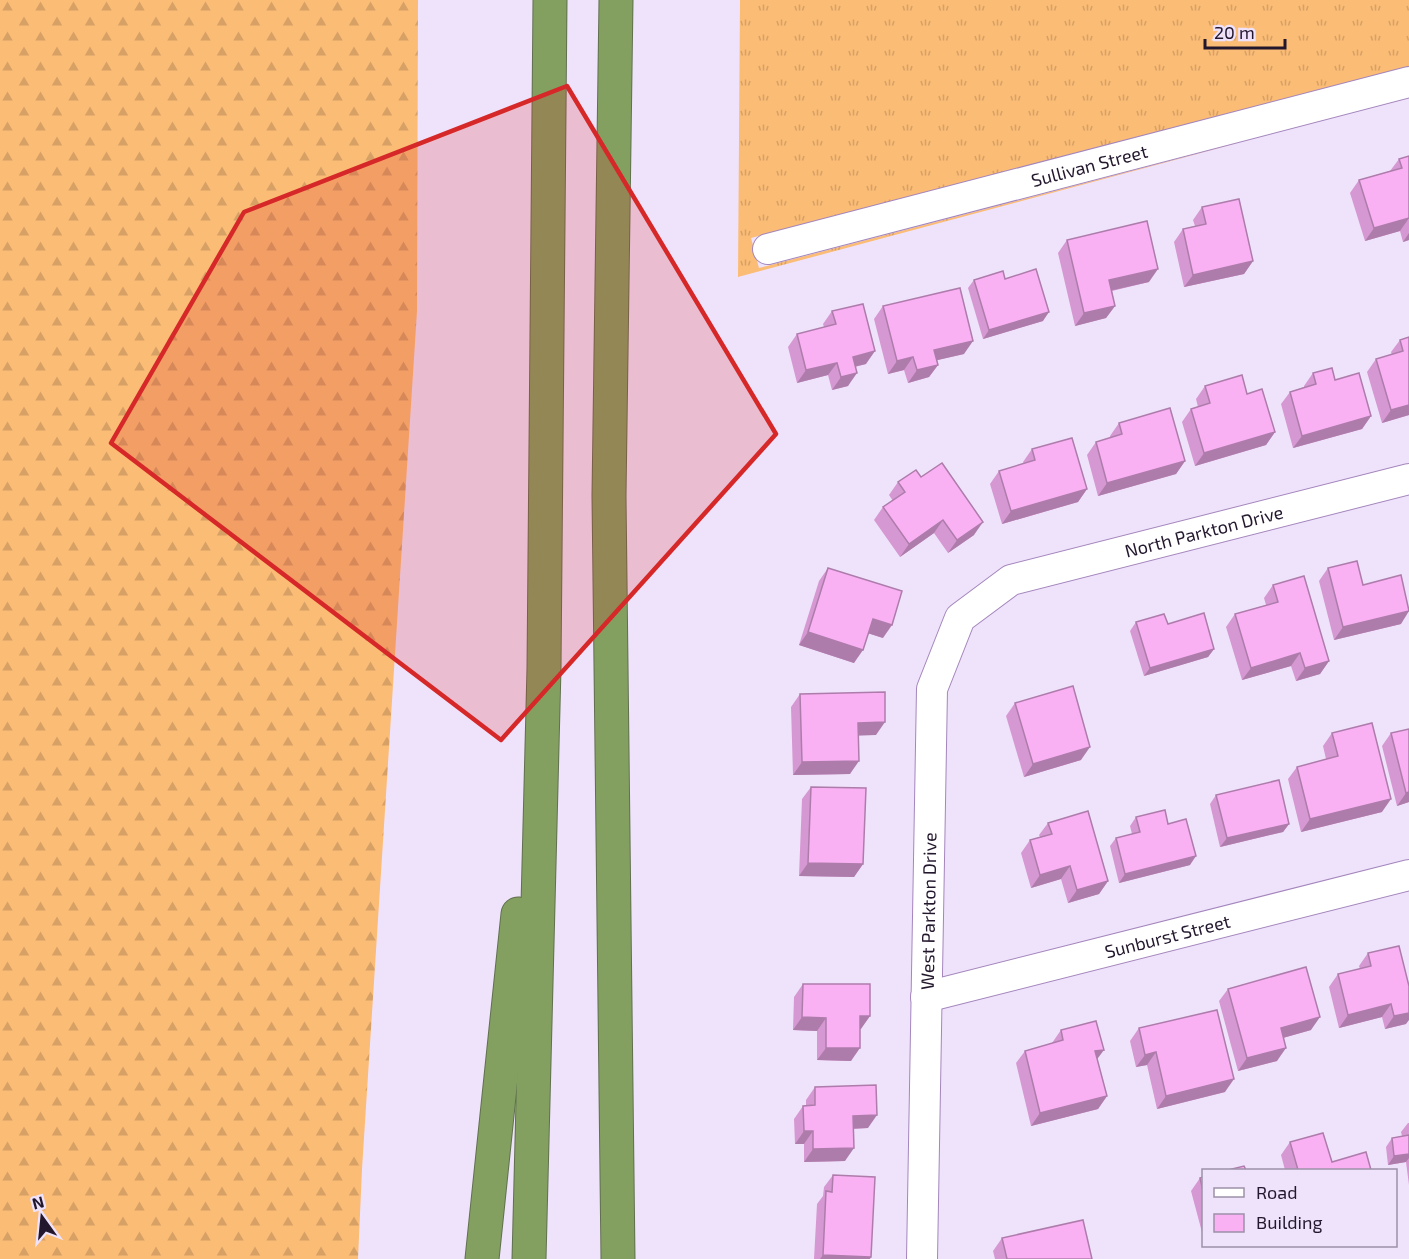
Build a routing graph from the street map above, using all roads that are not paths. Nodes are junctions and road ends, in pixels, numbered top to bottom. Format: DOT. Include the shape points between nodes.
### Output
graph roads {
  1 [pos="550,0"];
  2 [pos="616,0"];
  3 [pos="1409,82"];
  4 [pos="768,249"];
  5 [pos="1409,479"];
  6 [pos="1001,588"];
  7 [pos="544,668"];
  8 [pos="1409,875"];
  9 [pos="926,997"];
  10 [pos="482,1259"];
  11 [pos="529,1259"];
  12 [pos="618,1259"];
  13 [pos="922,1259"];
  1 -- 7 [label="highway"];
  2 -- 12 [label="highway" via="609,496"];
  3 -- 4 [label="street, Sullivan Street"];
  5 -- 6 [label="street, North Parkton Drive" via="1011,580"];
  6 -- 9 [label="street, West Parkton Drive" via="960,618 932,688"];
  7 -- 10 [label="highway"];
  7 -- 11 [label="highway"];
  8 -- 9 [label="street, Sunburst Street"];
  9 -- 13 [label="street, West Parkton Drive"];
}
